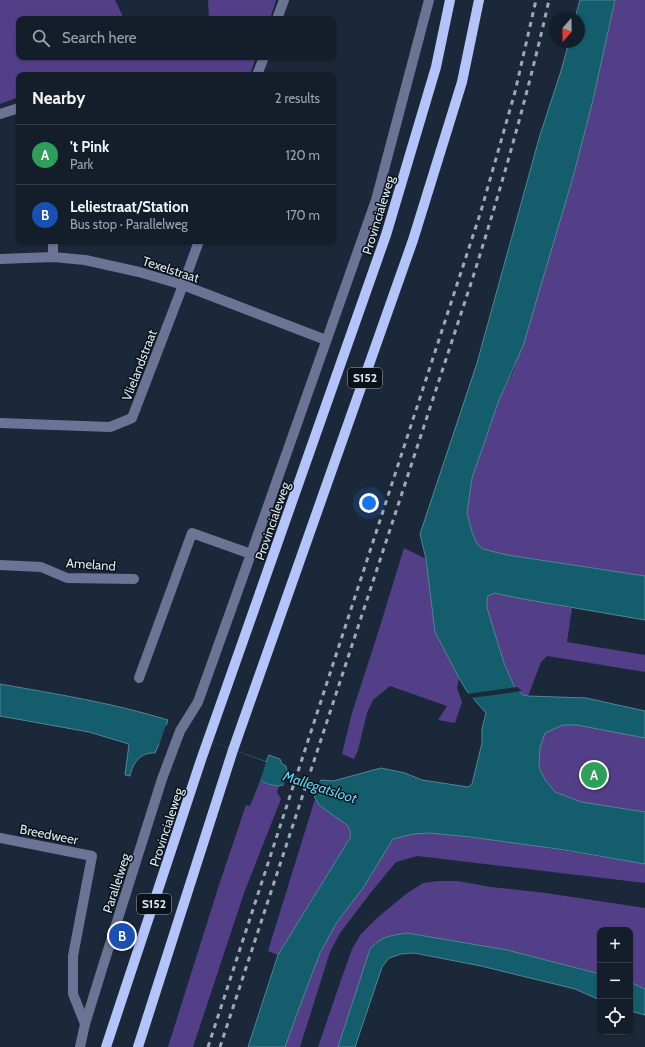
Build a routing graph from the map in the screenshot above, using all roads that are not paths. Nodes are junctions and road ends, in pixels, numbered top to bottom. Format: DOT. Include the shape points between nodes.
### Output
graph roads {
  1 [pos="284,0"];
  2 [pos="429,0"];
  3 [pos="450,0"];
  4 [pos="479,0"];
  5 [pos="278,16"];
  6 [pos="263,60"];
  7 [pos="258,72"];
  8 [pos="16,109"];
  9 [pos="0,114"];
  10 [pos="53,244"];
  11 [pos="198,244"];
  12 [pos="53,257"];
  13 [pos="0,259"];
  14 [pos="183,286"];
  15 [pos="326,340"];
  16 [pos="0,423"];
  17 [pos="251,554"];
  18 [pos="0,565"];
  19 [pos="134,579"];
  20 [pos="139,678"];
  21 [pos="173,750"];
  22 [pos="0,838"];
  23 [pos="92,856"];
  24 [pos="85,1024"];
  25 [pos="80,1047"];
  26 [pos="106,1047"];
  27 [pos="138,1047"];
  1 -- 5 [label="street"];
  2 -- 15 [label="street, Provincialeweg" via="376,200"];
  3 -- 26 [label="main road, Provincialeweg / S152" via="436,67 386,235 208,741"];
  4 -- 27 [label="main road, S152" via="462,82 414,240 233,750"];
  6 -- 7 [label="street"];
  8 -- 9 [label="street"];
  10 -- 12 [label="street"];
  11 -- 14 [label="street, Vlielandstraat"];
  12 -- 13 [label="street, Texelstraat"];
  12 -- 14 [label="street, Texelstraat" via="85,260 139,272"];
  14 -- 15 [label="street, Texelstraat"];
  14 -- 16 [label="street, Vlielandstraat" via="132,418 110,427"];
  15 -- 17 [label="street, Provincialeweg"];
  17 -- 20 [label="street" via="192,533"];
  17 -- 21 [label="street, Provincialeweg" via="198,702 180,731"];
  18 -- 19 [label="street, Ameland" via="41,567 67,578"];
  21 -- 24 [label="street, Parallelweg"];
  22 -- 23 [label="street, Breedweer"];
  23 -- 24 [label="street, Parallelweg" via="72,956 73,994"];
  24 -- 25 [label="street, Parallelweg"];
}
